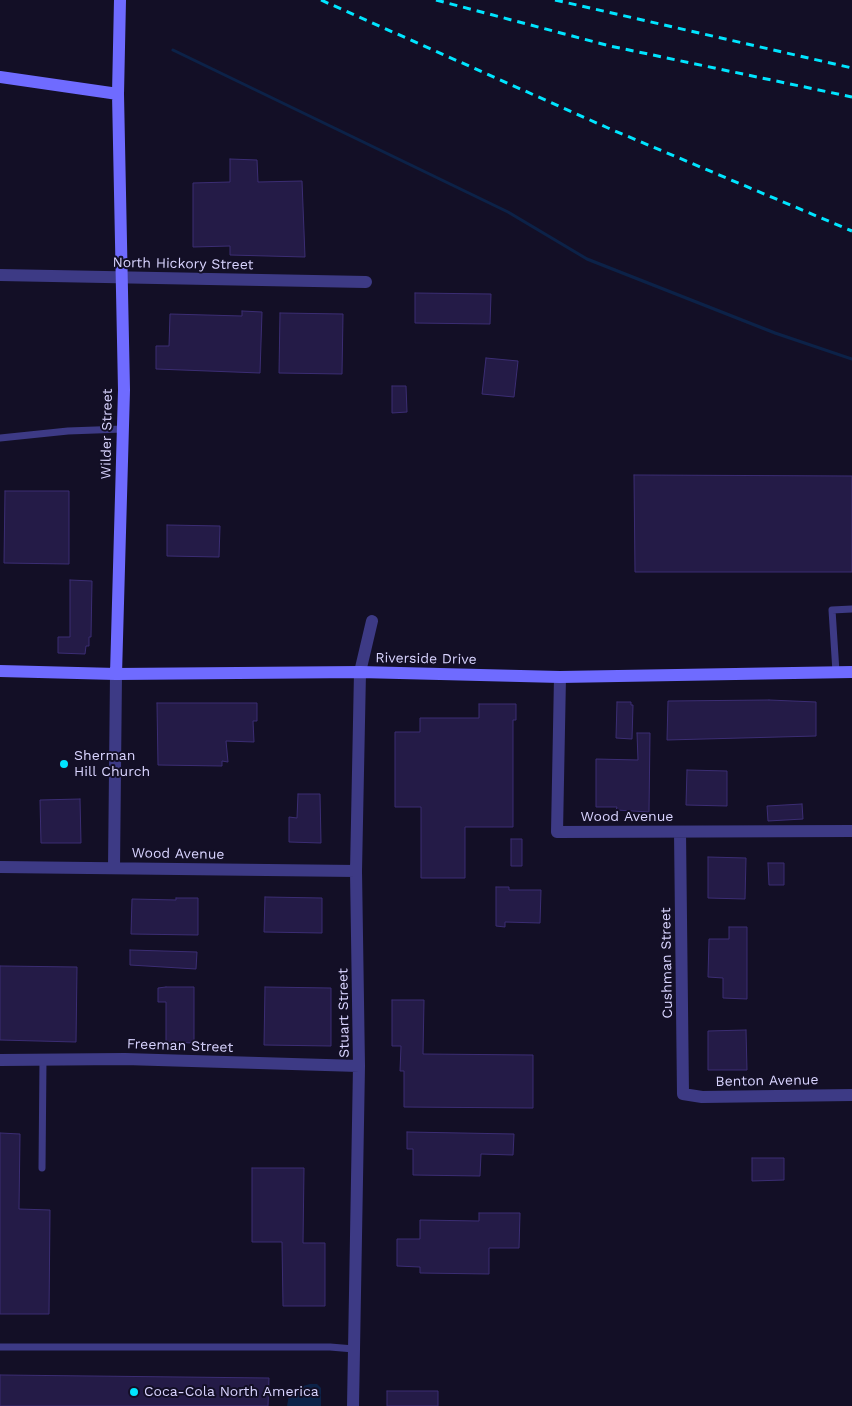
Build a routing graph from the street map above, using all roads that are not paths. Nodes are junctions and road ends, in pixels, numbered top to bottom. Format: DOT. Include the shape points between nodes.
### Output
graph roads {
  1 [pos="120,0"];
  2 [pos="0,77"];
  3 [pos="118,94"];
  4 [pos="0,275"];
  5 [pos="121,278"];
  6 [pos="366,282"];
  7 [pos="123,429"];
  8 [pos="0,438"];
  9 [pos="852,609"];
  10 [pos="372,621"];
  11 [pos="0,671"];
  12 [pos="360,672"];
  13 [pos="836,672"];
  14 [pos="852,672"];
  15 [pos="116,674"];
  16 [pos="560,677"];
  17 [pos="852,831"];
  18 [pos="680,832"];
  19 [pos="0,868"];
  20 [pos="114,868"];
  21 [pos="356,871"];
  22 [pos="0,1060"];
  23 [pos="43,1060"];
  24 [pos="359,1066"];
  25 [pos="684,1094"];
  26 [pos="852,1095"];
  27 [pos="42,1168"];
  28 [pos="0,1348"];
  29 [pos="354,1349"];
  30 [pos="354,1406"];
  1 -- 3 [label="street, Wilder Street"];
  2 -- 3 [label="street"];
  3 -- 5 [label="street, Wilder Street"];
  4 -- 5 [label="street, North Hickory Street"];
  5 -- 6 [label="street, North Hickory Street"];
  5 -- 7 [label="street, Wilder Street"];
  7 -- 8 [label="lane"];
  7 -- 15 [label="street, Wilder Street"];
  9 -- 13 [label="lane" via="832,610"];
  10 -- 12 [label="street, Stuart Street"];
  11 -- 15 [label="street, Riverside Drive"];
  12 -- 15 [label="street, Riverside Drive"];
  12 -- 16 [label="street, Riverside Drive"];
  12 -- 21 [label="street, Stuart Street"];
  13 -- 14 [label="street, Riverside Drive"];
  13 -- 16 [label="street, Riverside Drive"];
  15 -- 20 [label="street, Wilder Street"];
  16 -- 18 [label="street, Wood Avenue" via="557,832"];
  17 -- 18 [label="street, Wood Avenue"];
  18 -- 25 [label="street, Cushman Street"];
  19 -- 20 [label="street, Wood Avenue"];
  20 -- 21 [label="street, Wood Avenue"];
  21 -- 24 [label="street, Stuart Street"];
  22 -- 23 [label="street, Freeman Street"];
  23 -- 24 [label="street, Freeman Street" via="125,1059"];
  23 -- 27 [label="lane"];
  24 -- 29 [label="street, Stuart Street"];
  25 -- 26 [label="street, Benton Avenue" via="702,1097"];
  28 -- 29 [label="lane"];
  29 -- 30 [label="street, Stuart Street"];
}
